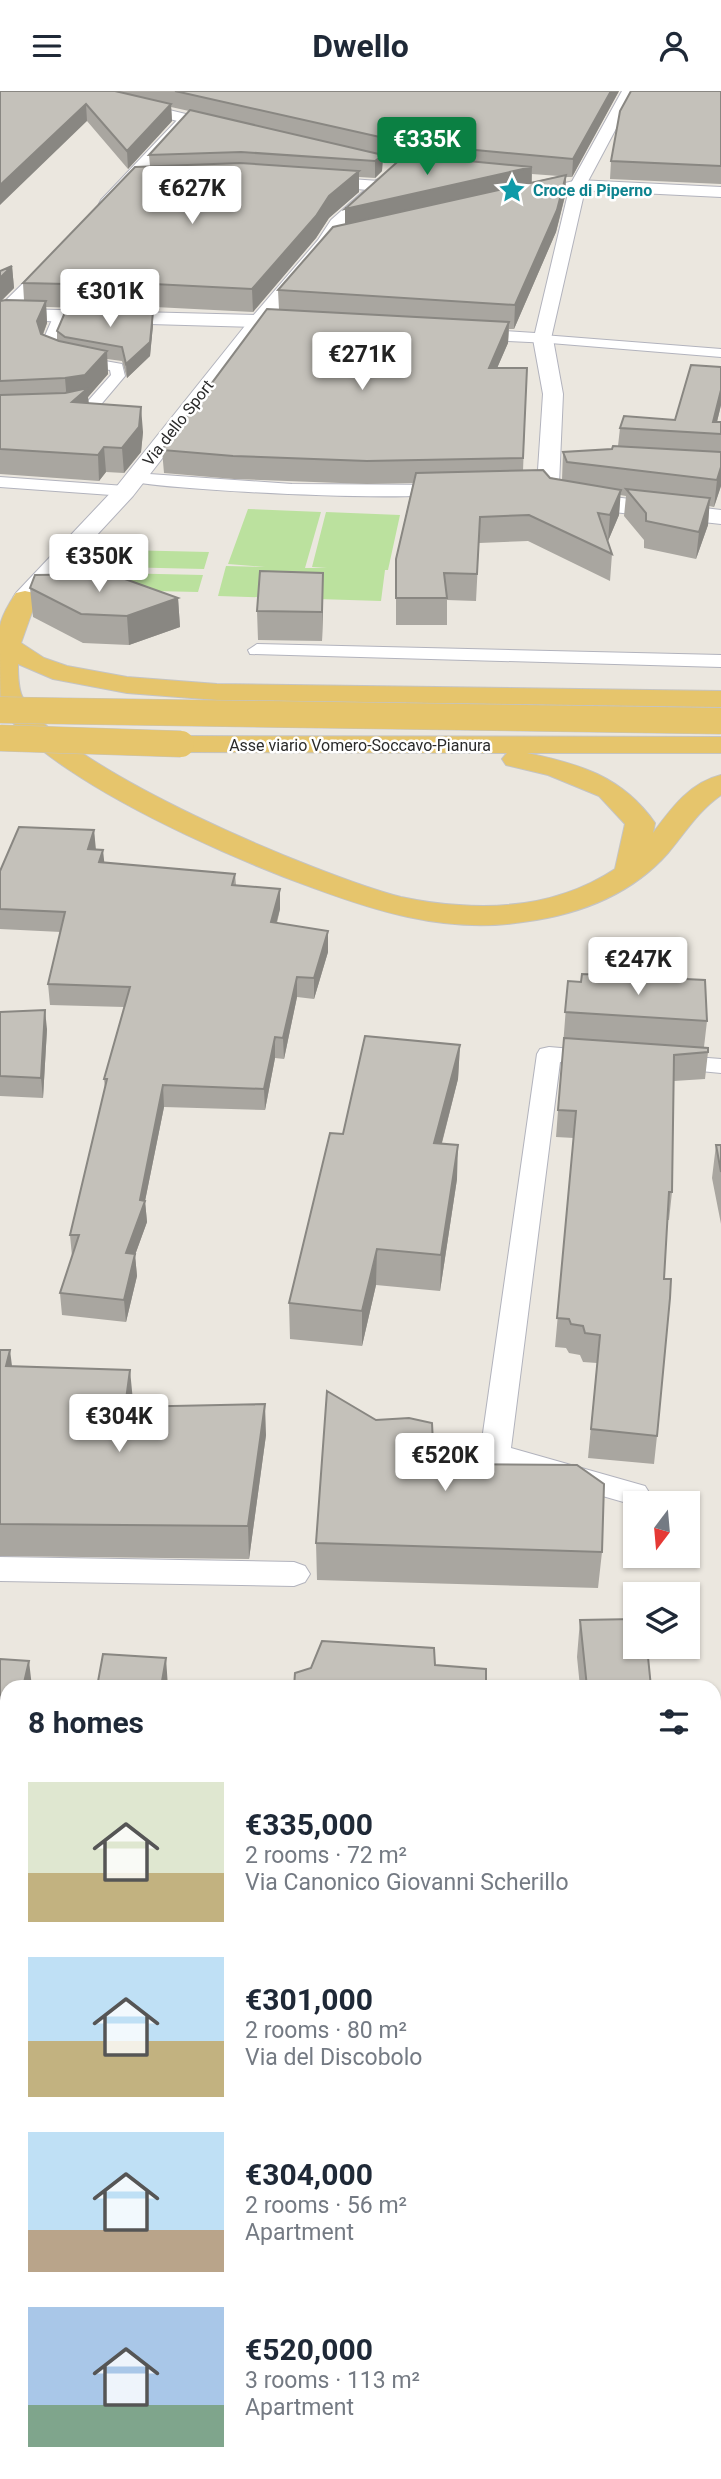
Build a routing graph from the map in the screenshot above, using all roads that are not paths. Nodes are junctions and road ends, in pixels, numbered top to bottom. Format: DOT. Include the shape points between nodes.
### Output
graph roads {
  1 [pos="72,91"];
  2 [pos="629,91"];
  3 [pos="186,118"];
  4 [pos="250,133"];
  5 [pos="400,168"];
  6 [pos="153,179"];
  7 [pos="129,180"];
  8 [pos="296,180"];
  9 [pos="525,182"];
  10 [pos="379,185"];
  11 [pos="579,185"];
  12 [pos="721,192"];
  13 [pos="499,204"];
  14 [pos="98,214"];
  15 [pos="352,237"];
  16 [pos="326,243"];
  17 [pos="70,245"];
  18 [pos="2,315"];
  19 [pos="61,315"];
  20 [pos="259,321"];
  21 [pos="286,323"];
  22 [pos="435,332"];
  23 [pos="543,339"];
  24 [pos="721,353"];
  25 [pos="0,413"];
  26 [pos="0,482"];
  27 [pos="130,484"];
  28 [pos="467,490"];
  29 [pos="721,517"];
  30 [pos="24,598"];
  31 [pos="0,609"];
  32 [pos="3,642"];
  33 [pos="257,650"];
  34 [pos="721,661"];
  35 [pos="721,699"];
  36 [pos="0,710"];
  37 [pos="721,721"];
  38 [pos="0,739"];
  39 [pos="721,745"];
  40 [pos="364,746"];
  41 [pos="721,784"];
  42 [pos="630,870"];
  43 [pos="721,1066"];
  44 [pos="624,1491"];
  45 [pos="0,1569"];
  46 [pos="293,1574"];
  1 -- 3 [label="street"];
  2 -- 11 [label="street"];
  3 -- 4 [label="street"];
  3 -- 7 [label="street"];
  5 -- 10 [label="street, Via dello Sport"];
  6 -- 7 [label="street"];
  7 -- 14 [label="street"];
  8 -- 10 [label="street"];
  9 -- 11 [label="street"];
  10 -- 16 [label="street, Via dello Sport" via="337,224"];
  11 -- 12 [label="street"];
  11 -- 13 [label="street"];
  11 -- 23 [label="street"];
  15 -- 16 [label="street"];
  16 -- 20 [label="street, Via dello Sport"];
  17 -- 18 [label="street"];
  18 -- 19 [label="street"];
  19 -- 20 [label="street"];
  19 -- 25 [label="lane" via="49,352 117,367 118,376 93,405"];
  20 -- 21 [label="street"];
  20 -- 27 [label="street, Via dello Sport"];
  22 -- 23 [label="street"];
  23 -- 24 [label="lane"];
  23 -- 29 [label="street" via="558,459 544,488 557,496 596,503"];
  26 -- 27 [label="lane"];
  27 -- 28 [label="lane"];
  27 -- 30 [label="street, Via dello Sport"];
  30 -- 31 [label="highway"];
  30 -- 32 [label="highway"];
  32 -- 35 [label="highway" via="35,664 127,685 217,692"];
  32 -- 42 [label="highway" via="0,669 10,698 32,727 140,799 327,884 393,904 460,914 520,913 567,905 605,888"];
  33 -- 34 [label="lane"];
  36 -- 37 [label="highway, Asse viario Vomero-Soccavo-Pianura, bridge"];
  38 -- 40 [label="highway, Asse viario Vomero-Soccavo-Pianura, bridge"];
  39 -- 40 [label="highway, Asse viario Vomero-Soccavo-Pianura"];
  40 -- 42 [label="highway" via="502,756 557,768 609,790 640,823"];
  41 -- 42 [label="highway" via="703,792 656,848"];
  43 -- 44 [label="lane" via="550,1054 495,1454"];
  45 -- 46 [label="lane"];
}
